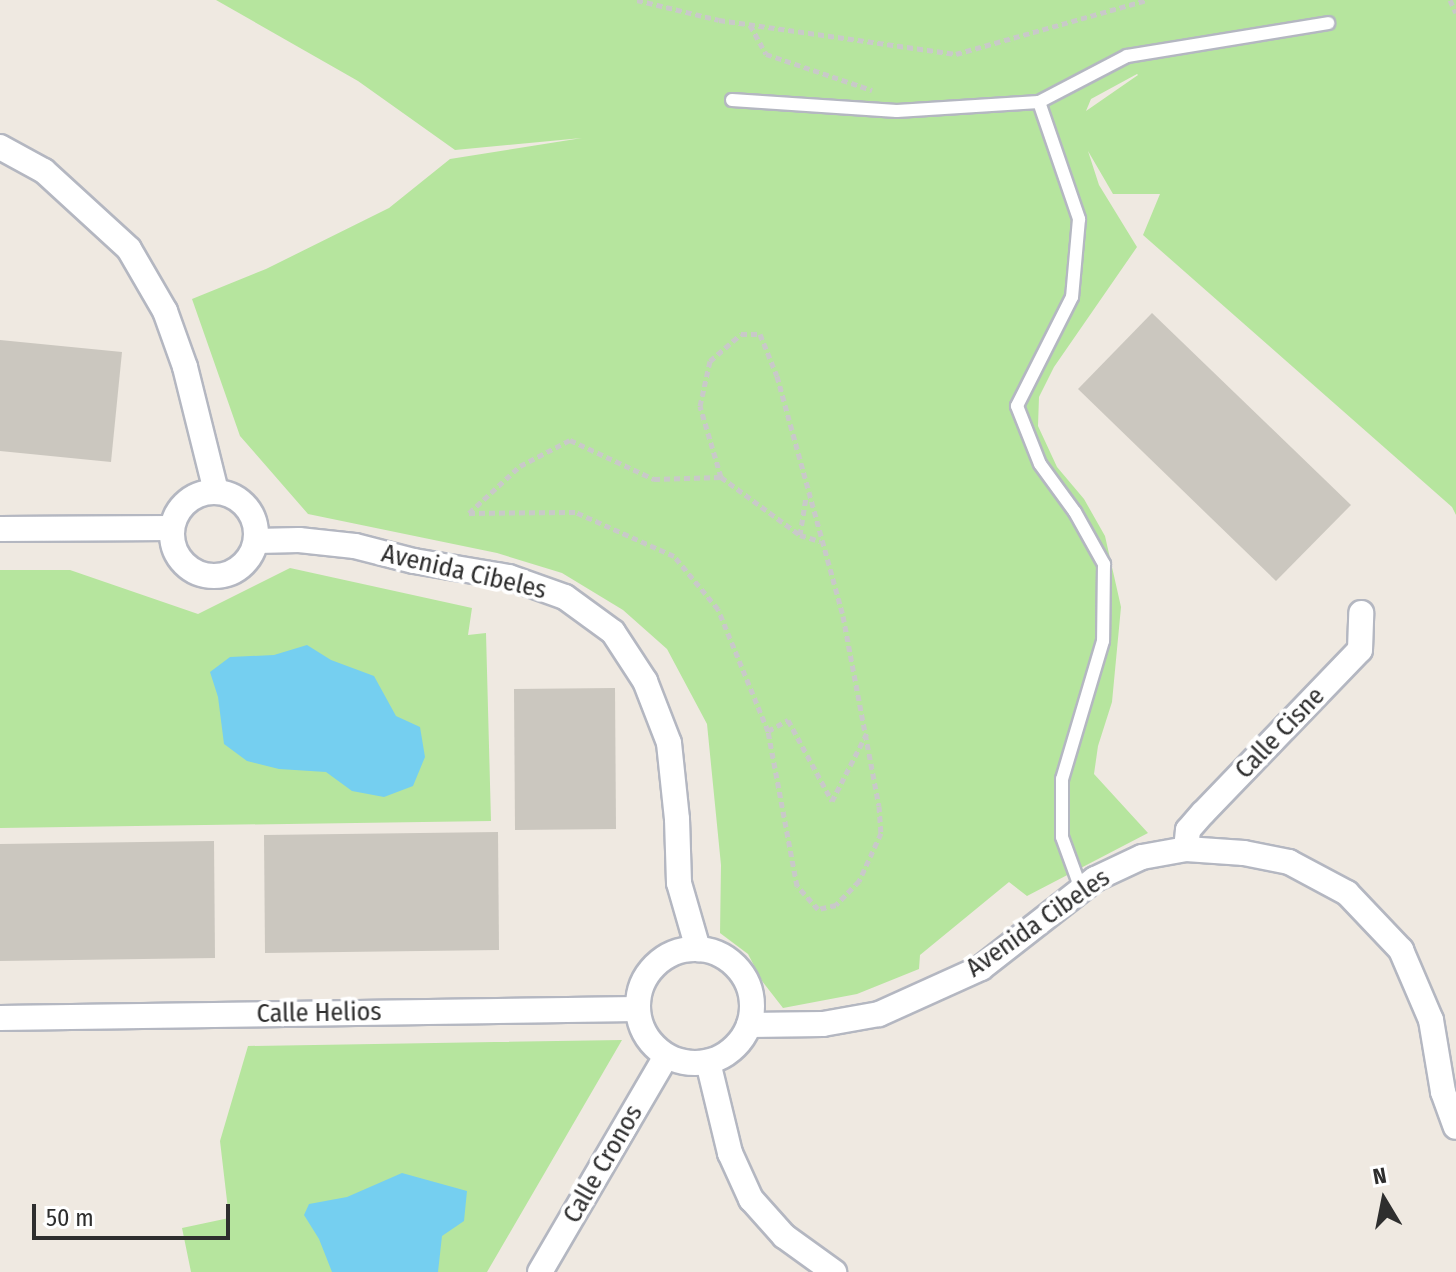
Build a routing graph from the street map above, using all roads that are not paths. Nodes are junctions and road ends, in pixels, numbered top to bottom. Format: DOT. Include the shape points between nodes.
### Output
graph roads {
  1 [pos="1328,23"];
  2 [pos="732,100"];
  3 [pos="1039,102"];
  4 [pos="0,147"];
  5 [pos="216,491"];
  6 [pos="172,528"];
  7 [pos="0,529"];
  8 [pos="257,541"];
  9 [pos="1361,613"];
  10 [pos="1186,849"];
  11 [pos="1081,889"];
  12 [pos="698,949"];
  13 [pos="637,1009"];
  14 [pos="0,1018"];
  15 [pos="749,1025"];
  16 [pos="666,1056"];
  17 [pos="708,1062"];
  18 [pos="1456,1127"];
  19 [pos="540,1272"];
  20 [pos="834,1272"];
  1 -- 3 [label="lane" via="1127,56"];
  2 -- 3 [label="lane" via="897,111"];
  3 -- 11 [label="lane" via="1079,219 1072,297 1017,406 1040,464 1104,564 1103,641 1062,779 1062,837"];
  4 -- 5 [label="street" via="44,171 129,249 165,311"];
  5 -- 6 [label="street" via="183,506"];
  5 -- 8 [label="street" via="230,494 252,513"];
  6 -- 7 [label="street"];
  6 -- 8 [label="street" via="172,541 184,565 208,576 234,572"];
  8 -- 12 [label="street, Avenida Cibeles" via="355,546 509,577 565,597 613,632 645,681 669,743 679,883"];
  9 -- 10 [label="street, Calle Cisne" via="1360,650 1188,830"];
  10 -- 11 [label="street, Avenida Cibeles" via="1142,857"];
  10 -- 18 [label="street, Avenida Cibeles" via="1289,862 1347,893 1401,950 1431,1020 1443,1092"];
  11 -- 15 [label="street, Avenida Cibeles" via="981,968 879,1014 823,1024"];
  12 -- 13 [label="street" via="679,951 648,973"];
  12 -- 15 [label="street" via="731,962 743,975 750,991"];
  13 -- 14 [label="street, Calle Helios"];
  13 -- 16 [label="street" via="641,1028"];
  15 -- 17 [label="street" via="740,1042"];
  16 -- 17 [label="street" via="693,1064"];
  16 -- 19 [label="street, Calle Cronos"];
  17 -- 20 [label="street" via="730,1153 751,1199 784,1236"];
}
